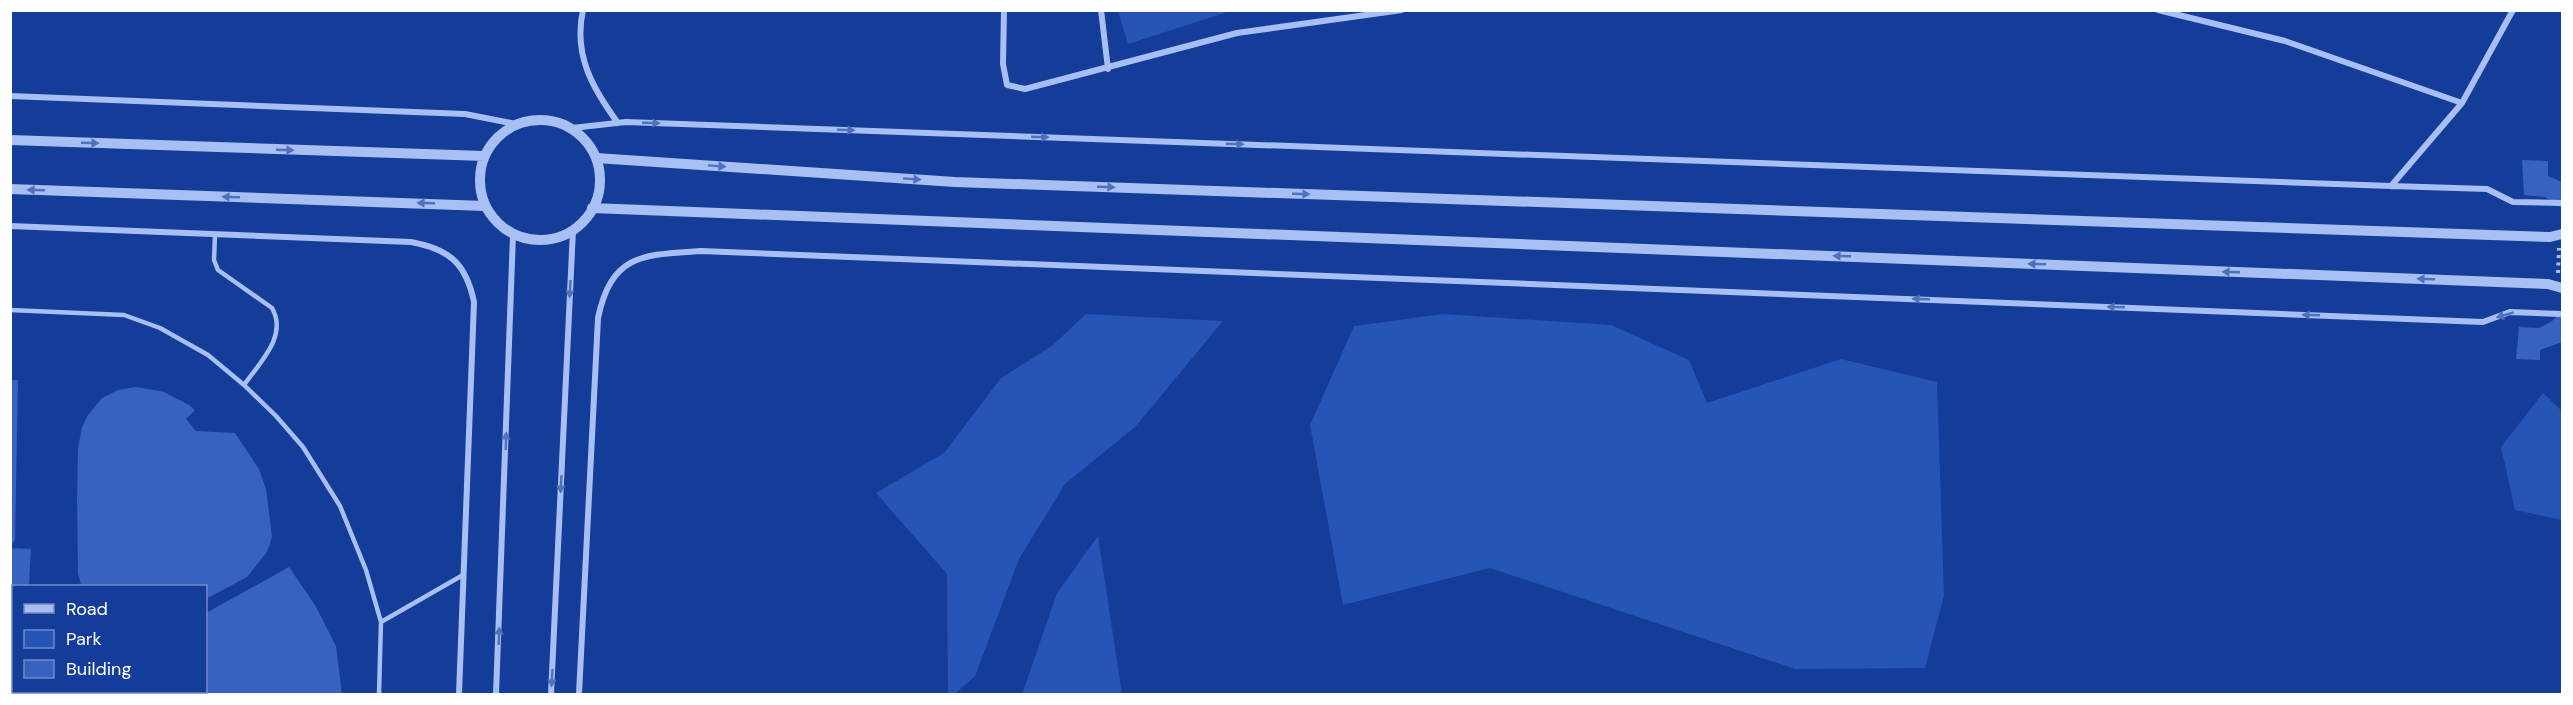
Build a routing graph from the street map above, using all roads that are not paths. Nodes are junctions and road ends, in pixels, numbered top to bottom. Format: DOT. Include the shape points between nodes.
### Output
graph roads {
  1 [pos="583,10"];
  2 [pos="1004,10"];
  3 [pos="1101,10"];
  4 [pos="1402,10"];
  5 [pos="2158,10"];
  6 [pos="2513,10"];
  7 [pos="1108,69"];
  8 [pos="10,96"];
  9 [pos="2462,103"];
  10 [pos="618,123"];
  11 [pos="516,124"];
  12 [pos="572,128"];
  13 [pos="10,140"];
  14 [pos="484,156"];
  15 [pos="596,158"];
  16 [pos="2391,186"];
  17 [pos="10,189"];
  18 [pos="2562,203"];
  19 [pos="485,206"];
  20 [pos="592,208"];
  21 [pos="10,226"];
  22 [pos="573,230"];
  23 [pos="2561,234"];
  24 [pos="215,235"];
  25 [pos="513,235"];
  26 [pos="2560,287"];
  27 [pos="10,310"];
  28 [pos="2562,314"];
  29 [pos="244,384"];
  30 [pos="463,575"];
  31 [pos="381,622"];
  32 [pos="379,694"];
  33 [pos="459,694"];
  34 [pos="496,694"];
  35 [pos="551,694"];
  36 [pos="579,694"];
  1 -- 10 [label="street" via="583,65"];
  2 -- 7 [label="street" via="1006,85 1024,89"];
  3 -- 7 [label="street"];
  4 -- 7 [label="street" via="1237,33"];
  5 -- 9 [label="street" via="2285,41"];
  6 -- 9 [label="street"];
  8 -- 11 [label="street" via="465,114"];
  9 -- 16 [label="street"];
  10 -- 12 [label="street"];
  10 -- 16 [label="street, one-way"];
  11 -- 12 [label="street" via="544,120"];
  11 -- 14 [label="street" via="499,134"];
  12 -- 15 [label="street"];
  13 -- 14 [label="street, one-way"];
  14 -- 19 [label="street" via="479,187"];
  15 -- 20 [label="street" via="600,177 598,197"];
  15 -- 23 [label="street, one-way" via="955,182 2518,236"];
  16 -- 18 [label="street" via="2487,189 2512,201"];
  19 -- 17 [label="street, one-way"];
  19 -- 25 [label="street" via="496,223"];
  20 -- 22 [label="street"];
  26 -- 20 [label="street, one-way"];
  21 -- 24 [label="street"];
  22 -- 25 [label="street" via="554,239"];
  22 -- 35 [label="street, one-way"];
  24 -- 29 [label="lane" via="214,260 218,270 272,308 277,317 274,342"];
  24 -- 30 [label="street" via="411,242 434,246 457,261 470,282 474,302"];
  34 -- 25 [label="street, one-way"];
  27 -- 29 [label="lane" via="124,315 160,328 208,355"];
  28 -- 36 [label="street, one-way" via="2510,312 2483,322 701,251 648,256 630,263 610,280 598,318"];
  29 -- 31 [label="lane" via="303,447 340,506 366,570"];
  30 -- 31 [label="lane"];
  30 -- 33 [label="street"];
  31 -- 32 [label="lane"];
}
